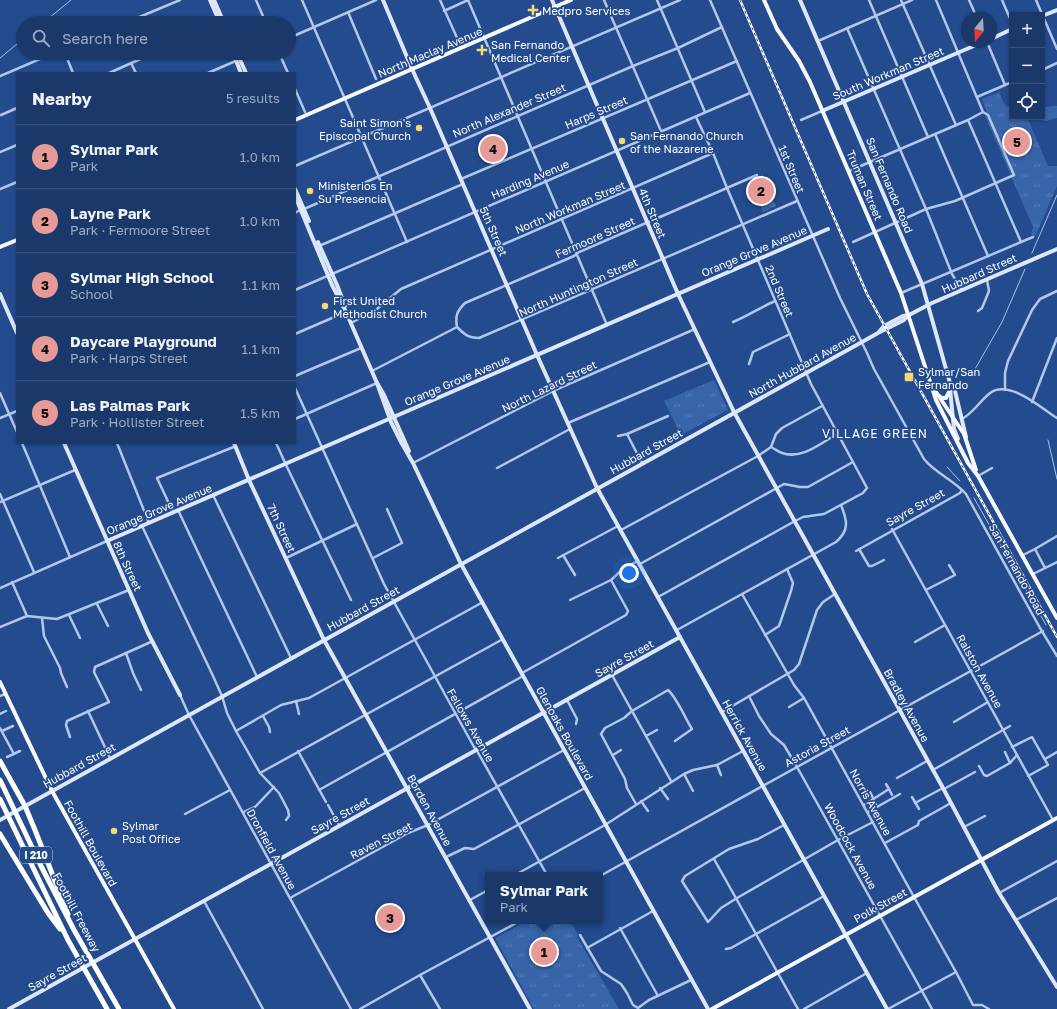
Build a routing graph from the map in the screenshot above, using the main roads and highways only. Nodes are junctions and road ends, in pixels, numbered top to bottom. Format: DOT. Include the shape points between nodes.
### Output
graph roads {
  1 [pos="571,0"];
  2 [pos="764,0"];
  3 [pos="296,120"];
  4 [pos="16,242"];
  5 [pos="0,247"];
  6 [pos="931,385"];
  7 [pos="950,390"];
  8 [pos="936,393"];
  9 [pos="968,443"];
  10 [pos="972,468"];
  11 [pos="978,476"];
  12 [pos="1056,615"];
  13 [pos="0,682"];
  14 [pos="0,761"];
  15 [pos="0,780"];
  16 [pos="0,800"];
  17 [pos="1055,819"];
  18 [pos="0,834"];
  19 [pos="74,930"];
  20 [pos="68,940"];
  21 [pos="108,1009"];
  22 [pos="119,1009"];
  23 [pos="174,1009"];
  24 [pos="712,1009"];
  1 -- 3 [label="main road, North Maclay Avenue"];
  2 -- 6 [label="main road, Truman Street" via="777,29 802,65 849,171 901,293"];
  4 -- 5 [label="main road"];
  6 -- 8 [label="main road, Truman Street"];
  6 -- 10 [label="main road, Truman Street" via="949,428"];
  7 -- 8 [label="main road" via="946,398"];
  8 -- 9 [label="main road, Truman Street"];
  9 -- 11 [label="main road, San Fernando Road"];
  10 -- 11 [label="main road, San Fernando Road"];
  11 -- 12 [label="main road, San Fernando Road"];
  13 -- 23 [label="main road, Foothill Boulevard" via="52,790"];
  14 -- 19 [label="highway" via="25,806"];
  15 -- 19 [label="highway, Foothill Freeway / I 210"];
  16 -- 20 [label="highway, Foothill Freeway / I 210"];
  17 -- 24 [label="main road, Polk Street"];
  18 -- 20 [label="highway" via="48,913"];
  19 -- 22 [label="highway, Foothill Freeway / I 210"];
  20 -- 21 [label="highway, Foothill Freeway / I 210"];
}
